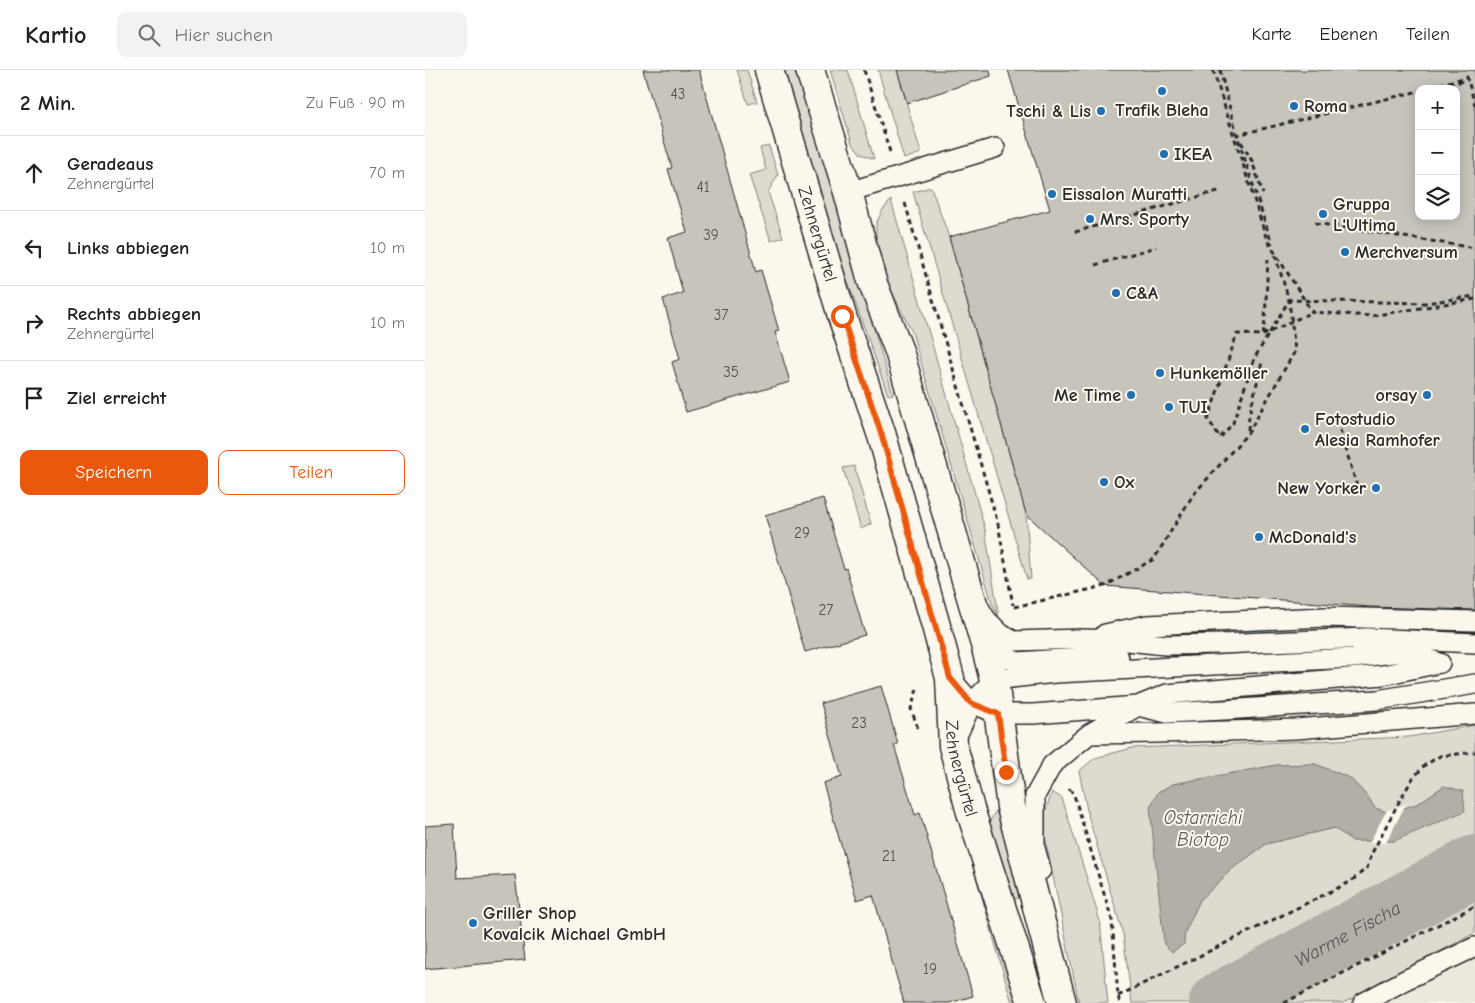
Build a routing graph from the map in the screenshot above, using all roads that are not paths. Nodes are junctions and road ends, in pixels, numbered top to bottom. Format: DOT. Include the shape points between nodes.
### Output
graph roads {
  1 [pos="769,70"];
  2 [pos="810,70"];
  3 [pos="995,148"];
  4 [pos="848,192"];
  5 [pos="970,591"];
  6 [pos="1475,621"];
  7 [pos="1081,639"];
  8 [pos="1475,643"];
  9 [pos="986,648"];
  10 [pos="1154,668"];
  11 [pos="950,678"];
  12 [pos="994,680"];
  13 [pos="1475,684"];
  14 [pos="971,703"];
  15 [pos="1138,706"];
  16 [pos="998,714"];
  17 [pos="1475,714"];
  18 [pos="1089,734"];
  19 [pos="953,746"];
  20 [pos="1475,947"];
  21 [pos="1059,991"];
  22 [pos="1032,1003"];
  23 [pos="1363,1003"];
  1 -- 11 [label="main road, Zehnergürtel" via="842,316 882,436"];
  2 -- 4 [label="main road"];
  3 -- 4 [label="lane"];
  4 -- 5 [label="main road" via="872,281 899,351"];
  5 -- 7 [label="lane" via="986,619 1001,634 1014,641"];
  5 -- 9 [label="main road"];
  6 -- 7 [label="lane" via="1325,617 1147,624"];
  7 -- 8 [label="lane" via="1166,645 1366,638"];
  9 -- 10 [label="lane" via="1017,662 1120,658"];
  9 -- 12 [label="main road"];
  10 -- 12 [label="lane"];
  10 -- 15 [label="lane" via="1353,658 1401,652 1440,663 1383,675 1167,694"];
  11 -- 14 [label="lane"];
  11 -- 19 [label="main road, Zehnergürtel"];
  12 -- 14 [label="lane"];
  12 -- 16 [label="main road"];
  13 -- 15 [label="lane" via="1377,700 1167,713"];
  14 -- 16 [label="lane"];
  14 -- 19 [label="lane"];
  15 -- 16 [label="lane"];
  15 -- 18 [label="lane"];
  16 -- 21 [label="main road" via="1011,807"];
  17 -- 18 [label="lane" via="1297,729"];
  18 -- 21 [label="lane" via="1052,765 1035,796 1035,848 1057,940"];
  19 -- 22 [label="main road, Zehnergürtel"];
  20 -- 23 [label="lane"];
}
